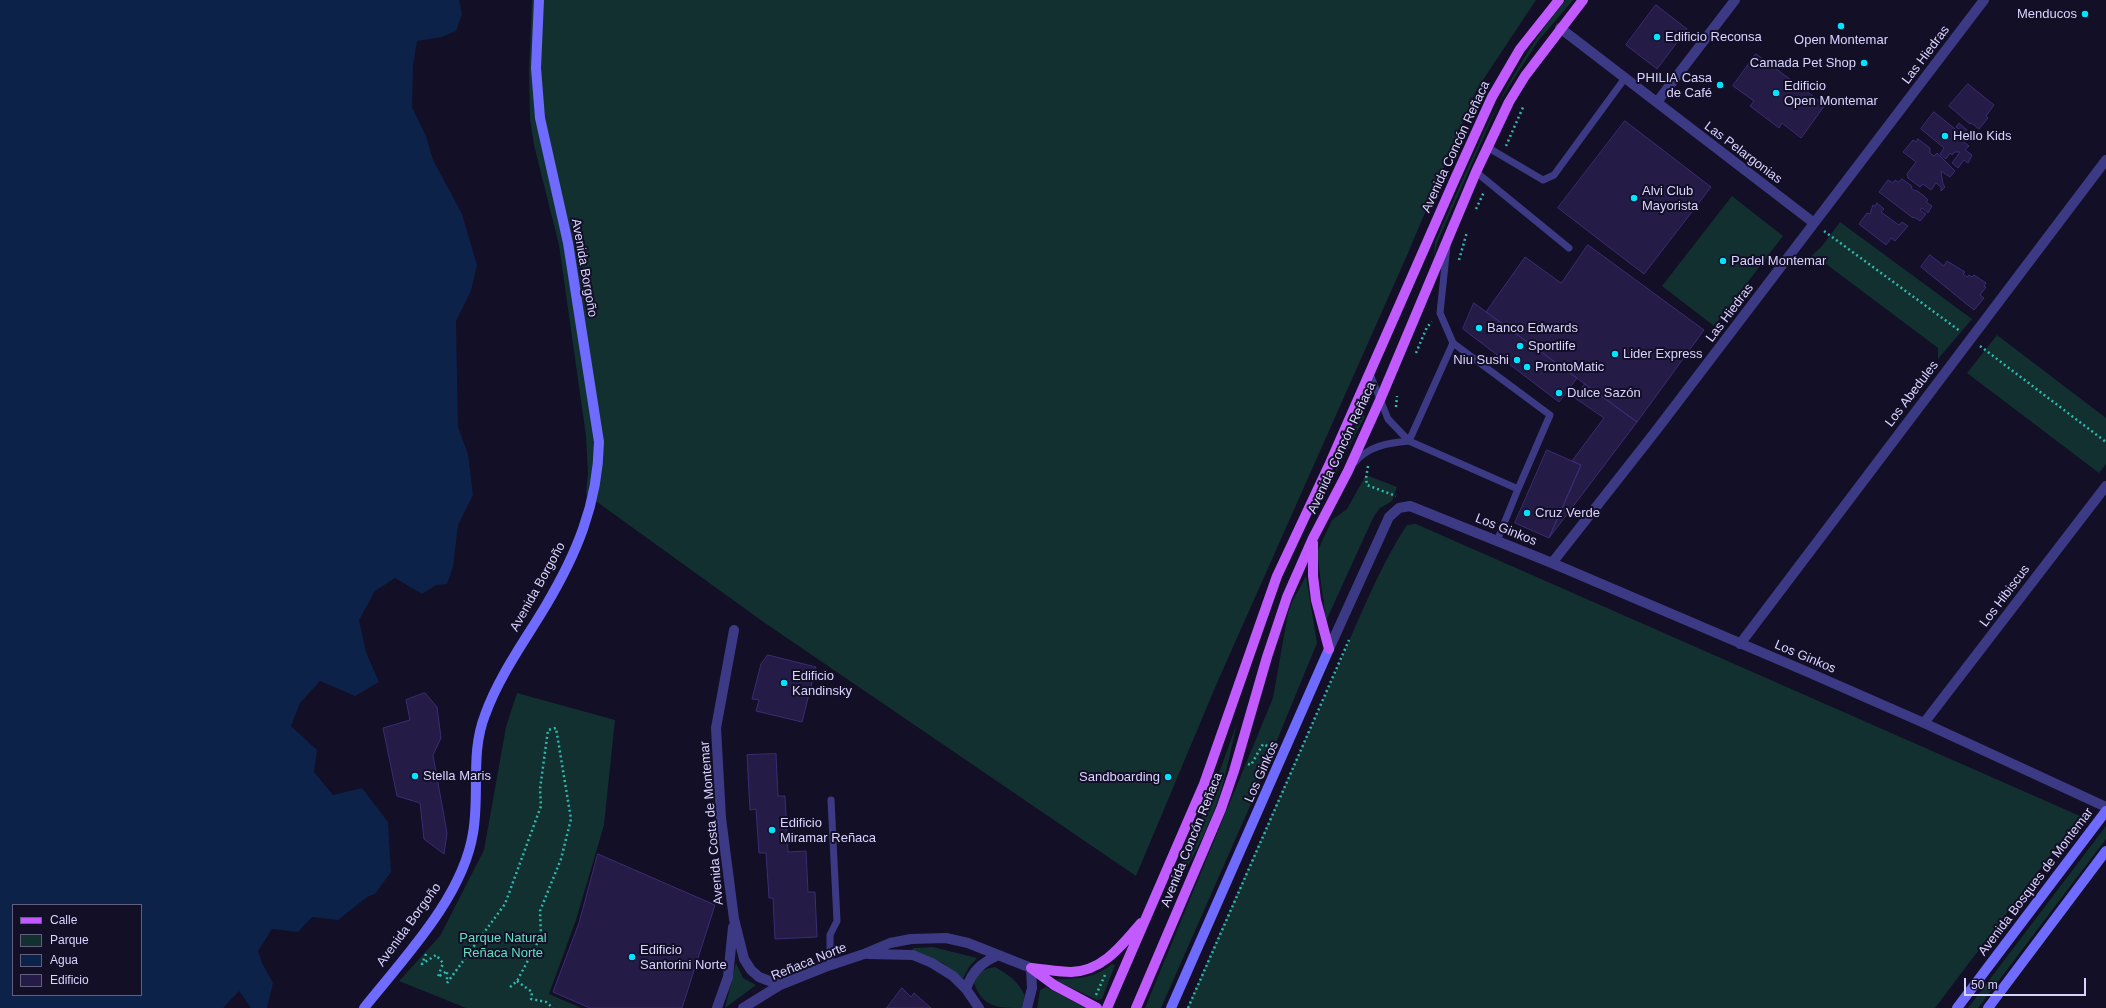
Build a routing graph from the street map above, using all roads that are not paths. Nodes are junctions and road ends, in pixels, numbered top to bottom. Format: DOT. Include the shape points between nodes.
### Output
graph roads {
  1 [pos="539,0"];
  2 [pos="1559,0"];
  3 [pos="1583,0"];
  4 [pos="1735,0"];
  5 [pos="1984,0"];
  6 [pos="1560,28"];
  7 [pos="1625,78"];
  8 [pos="1657,102"];
  9 [pos="1487,147"];
  10 [pos="2106,160"];
  11 [pos="1476,172"];
  12 [pos="1814,223"];
  13 [pos="1447,241"];
  14 [pos="1569,248"];
  15 [pos="1453,343"];
  16 [pos="1370,374"];
  17 [pos="1380,400"];
  18 [pos="1409,441"];
  19 [pos="1348,471"];
  20 [pos="2106,486"];
  21 [pos="1518,489"];
  22 [pos="1313,538"];
  23 [pos="1497,541"];
  24 [pos="1552,563"];
  25 [pos="734,630"];
  26 [pos="1740,644"];
  27 [pos="1329,649"];
  28 [pos="1924,723"];
  29 [pos="831,800"];
  30 [pos="2106,807"];
  31 [pos="2106,811"];
  32 [pos="2106,851"];
  33 [pos="1148,914"];
  34 [pos="734,919"];
  35 [pos="864,954"];
  36 [pos="999,955"];
  37 [pos="830,965"];
  38 [pos="1030,968"];
  39 [pos="780,985"];
  40 [pos="966,989"];
  41 [pos="975,1007"];
  42 [pos="1094,1007"];
  43 [pos="364,1008"];
  44 [pos="717,1008"];
  45 [pos="743,1008"];
  46 [pos="1027,1008"];
  47 [pos="1107,1008"];
  48 [pos="1136,1008"];
  49 [pos="1171,1008"];
  50 [pos="1957,1008"];
  51 [pos="1988,1008"];
  1 -- 43 [label="main road, Avenida Borgoño" via="536,68 540,118 568,243 599,442 598,472 588,518 569,563 513,659 484,715 476,758 476,809 473,834 465,864 447,898 418,940"];
  2 -- 16 [label="main road, Avenida Concón Reñaca" via="1520,50 1492,97"];
  3 -- 6 [label="main road, Avenida Concón Reñaca"];
  4 -- 8 [label="street"];
  5 -- 12 [label="street, Las Hiedras"];
  6 -- 7 [label="street, Las Pelargonias"];
  6 -- 9 [label="main road, Avenida Concón Reñaca" via="1509,102"];
  7 -- 8 [label="street, Las Pelargonias"];
  7 -- 9 [label="lane" via="1554,175 1543,180"];
  8 -- 12 [label="street, Las Pelargonias"];
  9 -- 11 [label="main road, Avenida Concón Reñaca"];
  10 -- 26 [label="street, Los Abedules"];
  11 -- 13 [label="main road, Avenida Concón Reñaca"];
  11 -- 14 [label="lane"];
  12 -- 24 [label="street, Las Hiedras"];
  13 -- 15 [label="lane" via="1440,313"];
  13 -- 17 [label="main road, Avenida Concón Reñaca"];
  15 -- 18 [label="lane"];
  15 -- 21 [label="lane" via="1550,415"];
  16 -- 17 [label="lane"];
  16 -- 33 [label="main road, Avenida Concón Reñaca" via="1277,576 1204,784"];
  17 -- 18 [label="lane" via="1388,419"];
  17 -- 19 [label="main road, Avenida Concón Reñaca"];
  18 -- 19 [label="lane" via="1375,446 1359,456"];
  18 -- 21 [label="lane"];
  19 -- 22 [label="main road, Avenida Concón Reñaca"];
  20 -- 28 [label="street, Los Hibiscus"];
  21 -- 23 [label="lane"];
  22 -- 27 [label="main road" via="1316,600"];
  22 -- 48 [label="main road, Avenida Concón Reñaca" via="1287,597 1221,809"];
  23 -- 24 [label="street, Los Ginkos"];
  23 -- 27 [label="street, Los Ginkos" via="1410,506 1399,508 1389,517"];
  24 -- 26 [label="street, Los Ginkos"];
  25 -- 34 [label="street, Avenida Costa de Montemar" via="716,728 721,818"];
  26 -- 28 [label="street, Los Ginkos"];
  27 -- 49 [label="main road, Los Ginkos"];
  28 -- 30 [label="street, Los Ginkos"];
  29 -- 37 [label="lane" via="837,921 830,935"];
  31 -- 50 [label="main road, Avenida Bosques de Montemar"];
  32 -- 51 [label="main road"];
  33 -- 38 [label="main road" via="1118,949 1102,962 1084,970 1071,972"];
  33 -- 47 [label="main road, Avenida Concón Reñaca"];
  34 -- 39 [label="street, Avenida Costa de Montemar" via="744,959 751,970 759,977"];
  34 -- 44 [label="street, Avenida Costa de Montemar" via="728,978"];
  35 -- 36 [label="street, Reñaca Norte" via="890,943 911,939 946,938"];
  35 -- 37 [label="street, Reñaca Norte"];
  35 -- 40 [label="street, Reñaca Norte" via="913,955 932,962 953,976"];
  36 -- 38 [label="street, Reñaca Norte"];
  36 -- 40 [label="street" via="976,969"];
  37 -- 39 [label="street, Reñaca Norte"];
  38 -- 42 [label="main road" via="1054,985"];
  38 -- 46 [label="street" via="1032,988"];
  39 -- 45 [label="street, Reñaca Norte"];
  40 -- 41 [label="street, Reñaca Norte"];
}
